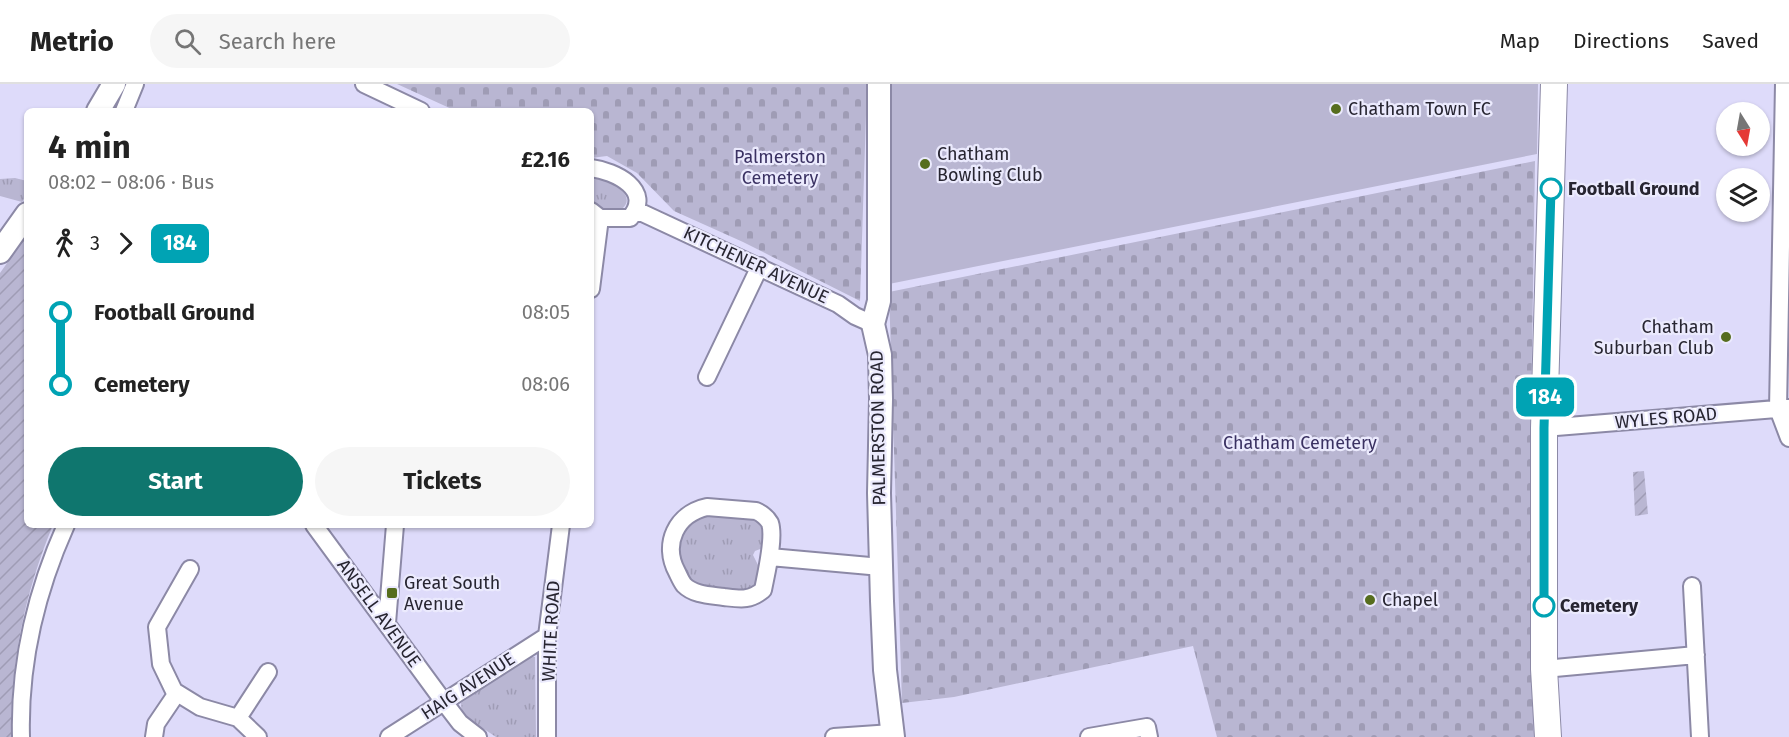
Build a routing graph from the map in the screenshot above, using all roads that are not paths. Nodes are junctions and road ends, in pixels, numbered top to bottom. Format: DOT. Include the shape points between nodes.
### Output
graph roads {
  1 [pos="114,84"];
  2 [pos="135,84"];
  3 [pos="364,84"];
  4 [pos="879,84"];
  5 [pos="1554,84"];
  6 [pos="1784,84"];
  7 [pos="100,108"];
  8 [pos="125,108"];
  9 [pos="415,108"];
  10 [pos="594,169"];
  11 [pos="636,210"];
  12 [pos="595,215"];
  13 [pos="24,218"];
  14 [pos="594,234"];
  15 [pos="0,252"];
  16 [pos="760,266"];
  17 [pos="873,324"];
  18 [pos="707,377"];
  19 [pos="1784,409"];
  20 [pos="1544,428"];
  21 [pos="1789,438"];
  22 [pos="65,528"];
  23 [pos="316,528"];
  24 [pos="395,528"];
  25 [pos="561,528"];
  26 [pos="770,557"];
  27 [pos="881,567"];
  28 [pos="190,569"];
  29 [pos="1692,586"];
  30 [pos="387,623"];
  31 [pos="547,636"];
  32 [pos="1696,655"];
  33 [pos="1544,669"];
  34 [pos="268,672"];
  35 [pos="177,693"];
  36 [pos="444,702"];
  37 [pos="238,718"];
  38 [pos="1148,732"];
  39 [pos="892,735"];
  40 [pos="21,737"];
  41 [pos="154,737"];
  42 [pos="258,737"];
  43 [pos="389,737"];
  44 [pos="478,737"];
  45 [pos="547,737"];
  46 [pos="834,737"];
  47 [pos="1089,737"];
  48 [pos="1548,737"];
  49 [pos="1700,737"];
  1 -- 7 [label="street"];
  2 -- 8 [label="street"];
  3 -- 9 [label="street"];
  4 -- 17 [label="street, PALMERSTON ROAD" via="879,301"];
  5 -- 20 [label="main road"];
  6 -- 19 [label="street"];
  10 -- 11 [label="street" via="608,171 627,183 637,193"];
  11 -- 12 [label="street" via="630,218"];
  11 -- 16 [label="street, KITCHENER AVENUE"];
  12 -- 14 [label="street"];
  13 -- 15 [label="street"];
  16 -- 17 [label="street, KITCHENER AVENUE"];
  16 -- 18 [label="street"];
  17 -- 27 [label="street, PALMERSTON ROAD" via="880,355"];
  19 -- 20 [label="street, WYLES ROAD"];
  19 -- 21 [label="street"];
  20 -- 33 [label="main road"];
  22 -- 40 [label="street" via="46,575 32,627 25,663"];
  23 -- 30 [label="street, ANSELL AVENUE"];
  24 -- 30 [label="street"];
  25 -- 31 [label="street, WHITE ROAD"];
  26 -- 26 [label="street" via="763,590 753,598 742,599 702,594 684,585 670,551 680,522 707,507 762,514 770,523"];
  26 -- 27 [label="street"];
  27 -- 39 [label="street, PALMERSTON ROAD"];
  28 -- 35 [label="street" via="157,627 160,664"];
  29 -- 32 [label="street"];
  30 -- 36 [label="street, ANSELL AVENUE"];
  31 -- 36 [label="street, HAIG AVENUE"];
  31 -- 45 [label="street, WHITE ROAD"];
  32 -- 33 [label="street"];
  32 -- 49 [label="street"];
  33 -- 48 [label="main road"];
  34 -- 37 [label="street"];
  35 -- 37 [label="street" via="200,707"];
  35 -- 41 [label="street" via="156,724"];
  36 -- 43 [label="street, HAIG AVENUE"];
  36 -- 44 [label="street, ANSELL AVENUE" via="460,723"];
  37 -- 42 [label="street"];
  38 -- 47 [label="street"];
  39 -- 46 [label="street"];
}
